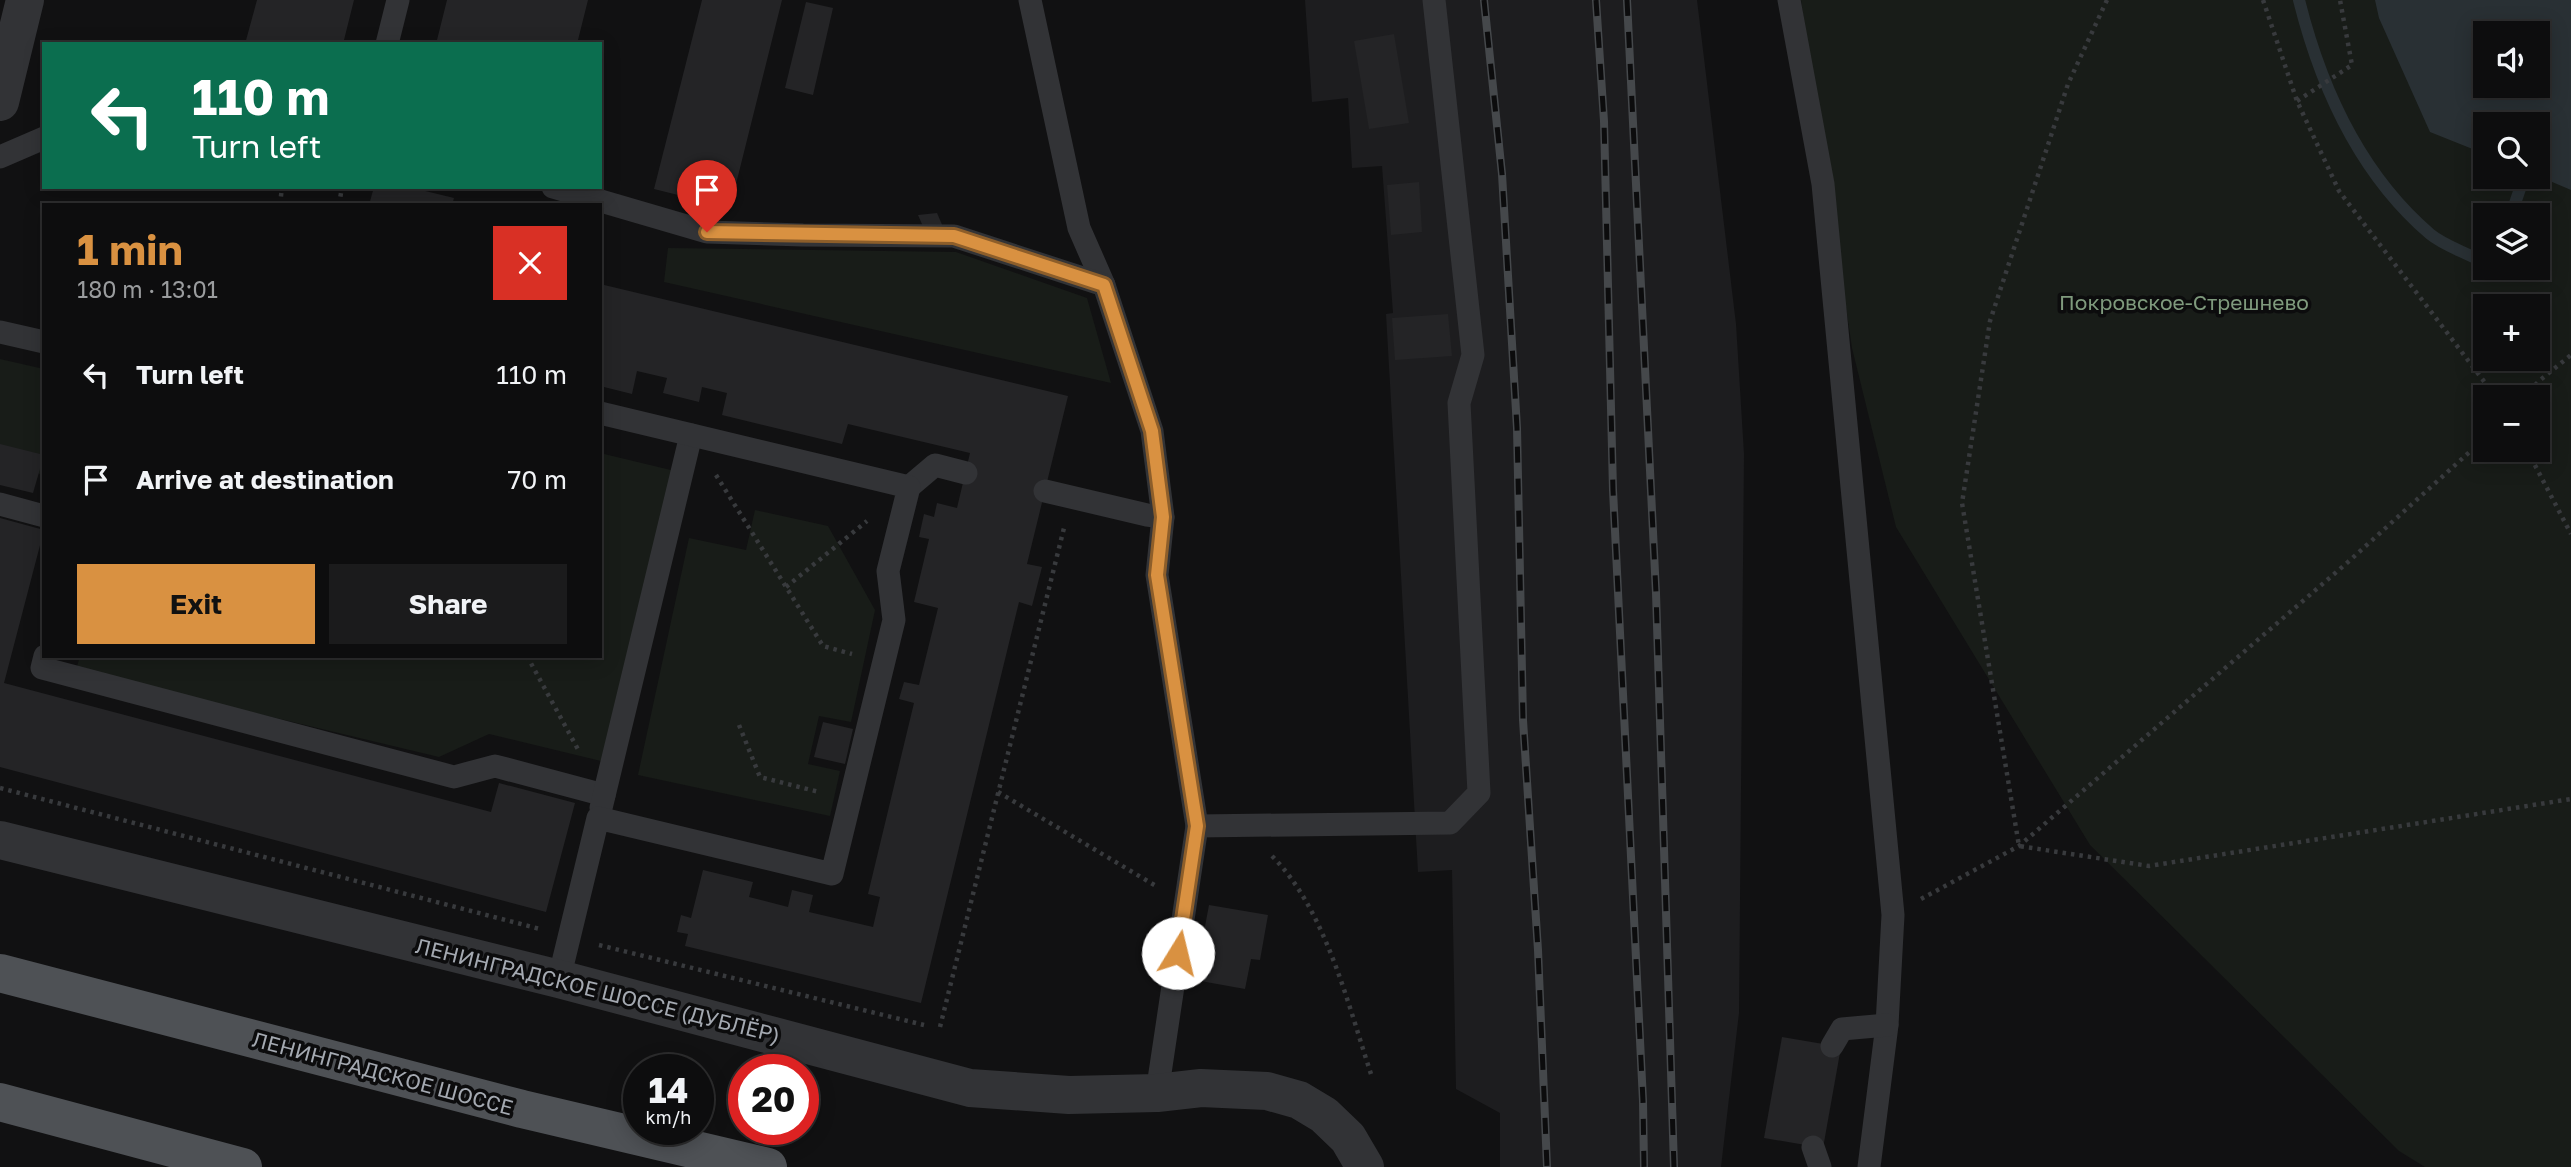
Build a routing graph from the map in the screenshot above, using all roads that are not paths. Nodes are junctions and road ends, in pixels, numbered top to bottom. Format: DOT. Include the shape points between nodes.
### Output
graph roads {
  1 [pos="24,0"];
  2 [pos="398,0"];
  3 [pos="1030,0"];
  4 [pos="1434,0"];
  5 [pos="1789,0"];
  6 [pos="388,42"];
  7 [pos="0,102"];
  8 [pos="42,139"];
  9 [pos="0,158"];
  10 [pos="559,189"];
  11 [pos="1104,285"];
  12 [pos="0,332"];
  13 [pos="42,342"];
  14 [pos="602,413"];
  15 [pos="691,435"];
  16 [pos="966,473"];
  17 [pos="909,487"];
  18 [pos="1045,491"];
  19 [pos="0,504"];
  20 [pos="42,515"];
  21 [pos="1163,517"];
  22 [pos="44,658"];
  23 [pos="604,795"];
  24 [pos="598,818"];
  25 [pos="1197,826"];
  26 [pos="0,840"];
  27 [pos="0,961"];
  28 [pos="17,978"];
  29 [pos="559,979"];
  30 [pos="1887,1026"];
  31 [pos="1832,1046"];
  32 [pos="1157,1093"];
  33 [pos="0,1102"];
  34 [pos="243,1167"];
  35 [pos="768,1167"];
  36 [pos="1365,1167"];
  37 [pos="1869,1167"];
  1 -- 7 [label="street"];
  2 -- 6 [label="lane"];
  3 -- 11 [label="lane" via="1079,228"];
  4 -- 25 [label="lane" via="1473,355 1459,403 1479,793 1450,823"];
  5 -- 30 [label="lane" via="1823,184 1893,915"];
  8 -- 9 [label="lane"];
  10 -- 11 [label="lane" via="707,232 954,236"];
  11 -- 21 [label="lane" via="1152,431"];
  12 -- 13 [label="lane"];
  14 -- 15 [label="lane"];
  15 -- 17 [label="lane"];
  15 -- 23 [label="lane"];
  16 -- 17 [label="lane" via="935,465"];
  17 -- 24 [label="lane" via="888,570 894,620 832,874"];
  18 -- 21 [label="lane"];
  19 -- 20 [label="lane"];
  21 -- 25 [label="lane" via="1157,575"];
  22 -- 23 [label="lane" via="42,668 454,777 495,766"];
  23 -- 24 [label="lane"];
  24 -- 29 [label="lane"];
  25 -- 32 [label="lane"];
  26 -- 29 [label="street, ЛЕНИНГРАДСКОЕ ШОССЕ (ДУБЛЁР)"];
  27 -- 28 [label="street"];
  28 -- 35 [label="main road, ЛЕНИНГРАДСКОЕ ШОССЕ" via="522,1109"];
  29 -- 32 [label="street, ЛЕНИНГРАДСКОЕ ШОССЕ (ДУБЛЁР)" via="970,1087 1069,1096"];
  30 -- 31 [label="lane" via="1842,1029"];
  30 -- 37 [label="lane"];
  32 -- 36 [label="street, ЛЕНИНГРАДСКОЕ ШОССЕ (ДУБЛЁР)" via="1201,1088 1267,1091 1299,1100 1348,1138"];
  33 -- 34 [label="main road"];
}
